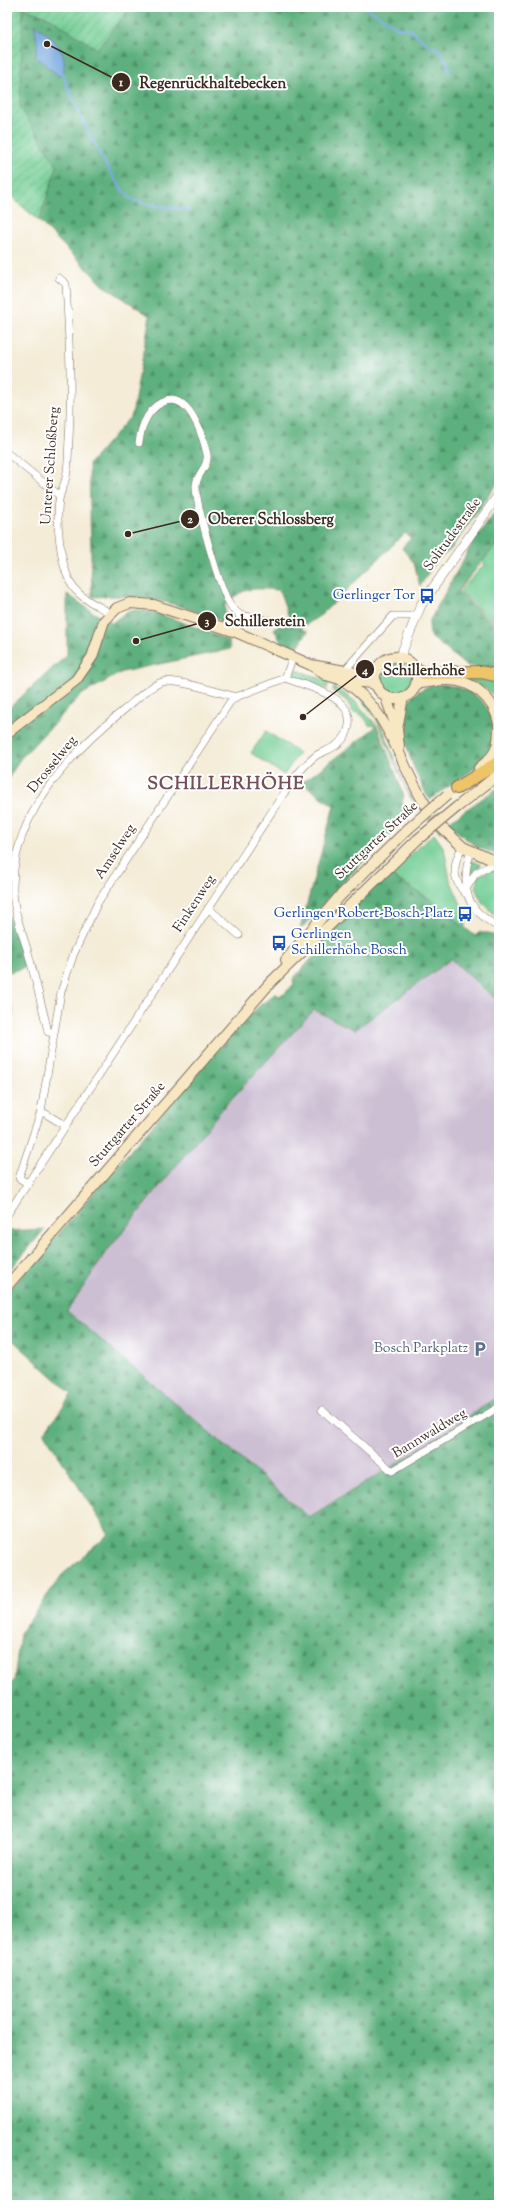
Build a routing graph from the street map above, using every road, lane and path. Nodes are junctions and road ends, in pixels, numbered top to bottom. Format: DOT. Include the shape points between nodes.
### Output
graph roads {
  1 [pos="59,278"];
  2 [pos="139,443"];
  3 [pos="7,453"];
  4 [pos="499,494"];
  5 [pos="60,496"];
  6 [pos="110,613"];
  7 [pos="240,615"];
  8 [pos="415,616"];
  9 [pos="272,621"];
  10 [pos="236,632"];
  11 [pos="293,657"];
  12 [pos="400,657"];
  13 [pos="415,669"];
  14 [pos="377,671"];
  15 [pos="343,675"];
  16 [pos="499,676"];
  17 [pos="285,678"];
  18 [pos="416,683"];
  19 [pos="378,687"];
  20 [pos="386,696"];
  21 [pos="236,697"];
  22 [pos="403,698"];
  23 [pos="499,724"];
  24 [pos="397,729"];
  25 [pos="7,733"];
  26 [pos="399,751"];
  27 [pos="499,762"];
  28 [pos="499,774"];
  29 [pos="452,792"];
  30 [pos="425,804"];
  31 [pos="442,828"];
  32 [pos="467,850"];
  33 [pos="497,863"];
  34 [pos="465,893"];
  35 [pos="208,908"];
  36 [pos="499,928"];
  37 [pos="239,935"];
  38 [pos="270,983"];
  39 [pos="53,1033"];
  40 [pos="41,1111"];
  41 [pos="66,1126"];
  42 [pos="28,1184"];
  43 [pos="7,1215"];
  44 [pos="7,1286"];
  45 [pos="499,1407"];
  46 [pos="322,1410"];
  1 -- 5 [label="street, Unterer Schloßberg" via="66,284 69,400 66,481"];
  2 -- 7 [label="street" via="144,422 158,404 166,400 176,400 190,412 206,454 205,467 198,476 196,486 206,533 228,601"];
  3 -- 5 [label="street"];
  4 -- 8 [label="street, Solitudestraße"];
  5 -- 6 [label="street, Unterer Schloßberg" via="59,533 63,560 70,581 84,598"];
  6 -- 10 [label="main road" via="124,605 145,603"];
  6 -- 25 [label="main road" via="99,631 92,657 76,680"];
  7 -- 9 [label="street"];
  7 -- 10 [label="street"];
  8 -- 12 [label="street, Solitudestraße"];
  8 -- 15 [label="street" via="393,616"];
  10 -- 11 [label="main road"];
  11 -- 15 [label="main road"];
  11 -- 17 [label="street"];
  12 -- 13 [label="main road" via="409,661"];
  12 -- 14 [label="main road" via="387,659"];
  13 -- 16 [label="highway" via="424,673 481,672"];
  13 -- 18 [label="main road"];
  14 -- 15 [label="main road"];
  14 -- 19 [label="main road"];
  15 -- 19 [label="main road"];
  15 -- 26 [label="main road" via="378,711"];
  17 -- 21 [label="street"];
  17 -- 35 [label="street, Finkenweg" via="335,698 348,712 347,731 340,742 312,759 301,770"];
  18 -- 22 [label="main road" via="414,689"];
  18 -- 23 [label="main road, Stuttgarter Straße" via="448,680 472,686 492,705"];
  19 -- 20 [label="main road"];
  20 -- 22 [label="main road"];
  20 -- 24 [label="main road"];
  21 -- 39 [label="street, Amselweg" via="209,732 98,902 74,953 61,992"];
  21 -- 39 [label="street, Drosselweg" via="168,681 157,685 113,719 76,754 46,791 32,814 14,870 13,898 48,1032"];
  22 -- 24 [label="main road"];
  23 -- 29 [label="main road, Stuttgarter Straße" via="496,752 490,761"];
  24 -- 26 [label="main road"];
  26 -- 30 [label="main road"];
  27 -- 29 [label="highway"];
  28 -- 38 [label="main road, Stuttgarter Straße, bridge" via="417,840"];
  29 -- 38 [label="main road, Stuttgarter Straße, bridge" via="408,829 339,897 290,954"];
  31 -- 32 [label="main road"];
  32 -- 33 [label="main road"];
  32 -- 34 [label="street"];
  32 -- 34 [label="street" via="459,852 454,870 458,886"];
  33 -- 34 [label="street" via="476,873"];
  34 -- 36 [label="street" via="478,912"];
  35 -- 37 [label="street"];
  35 -- 41 [label="street, Finkenweg"];
  38 -- 44 [label="main road, Stuttgarter Straße"];
  39 -- 40 [label="street, Amselweg"];
  40 -- 41 [label="street"];
  40 -- 42 [label="street, Amselweg" via="19,1178"];
  41 -- 42 [label="street, Finkenweg"];
  42 -- 43 [label="street"];
  45 -- 46 [label="street, Bannwaldweg" via="392,1471"];
}
